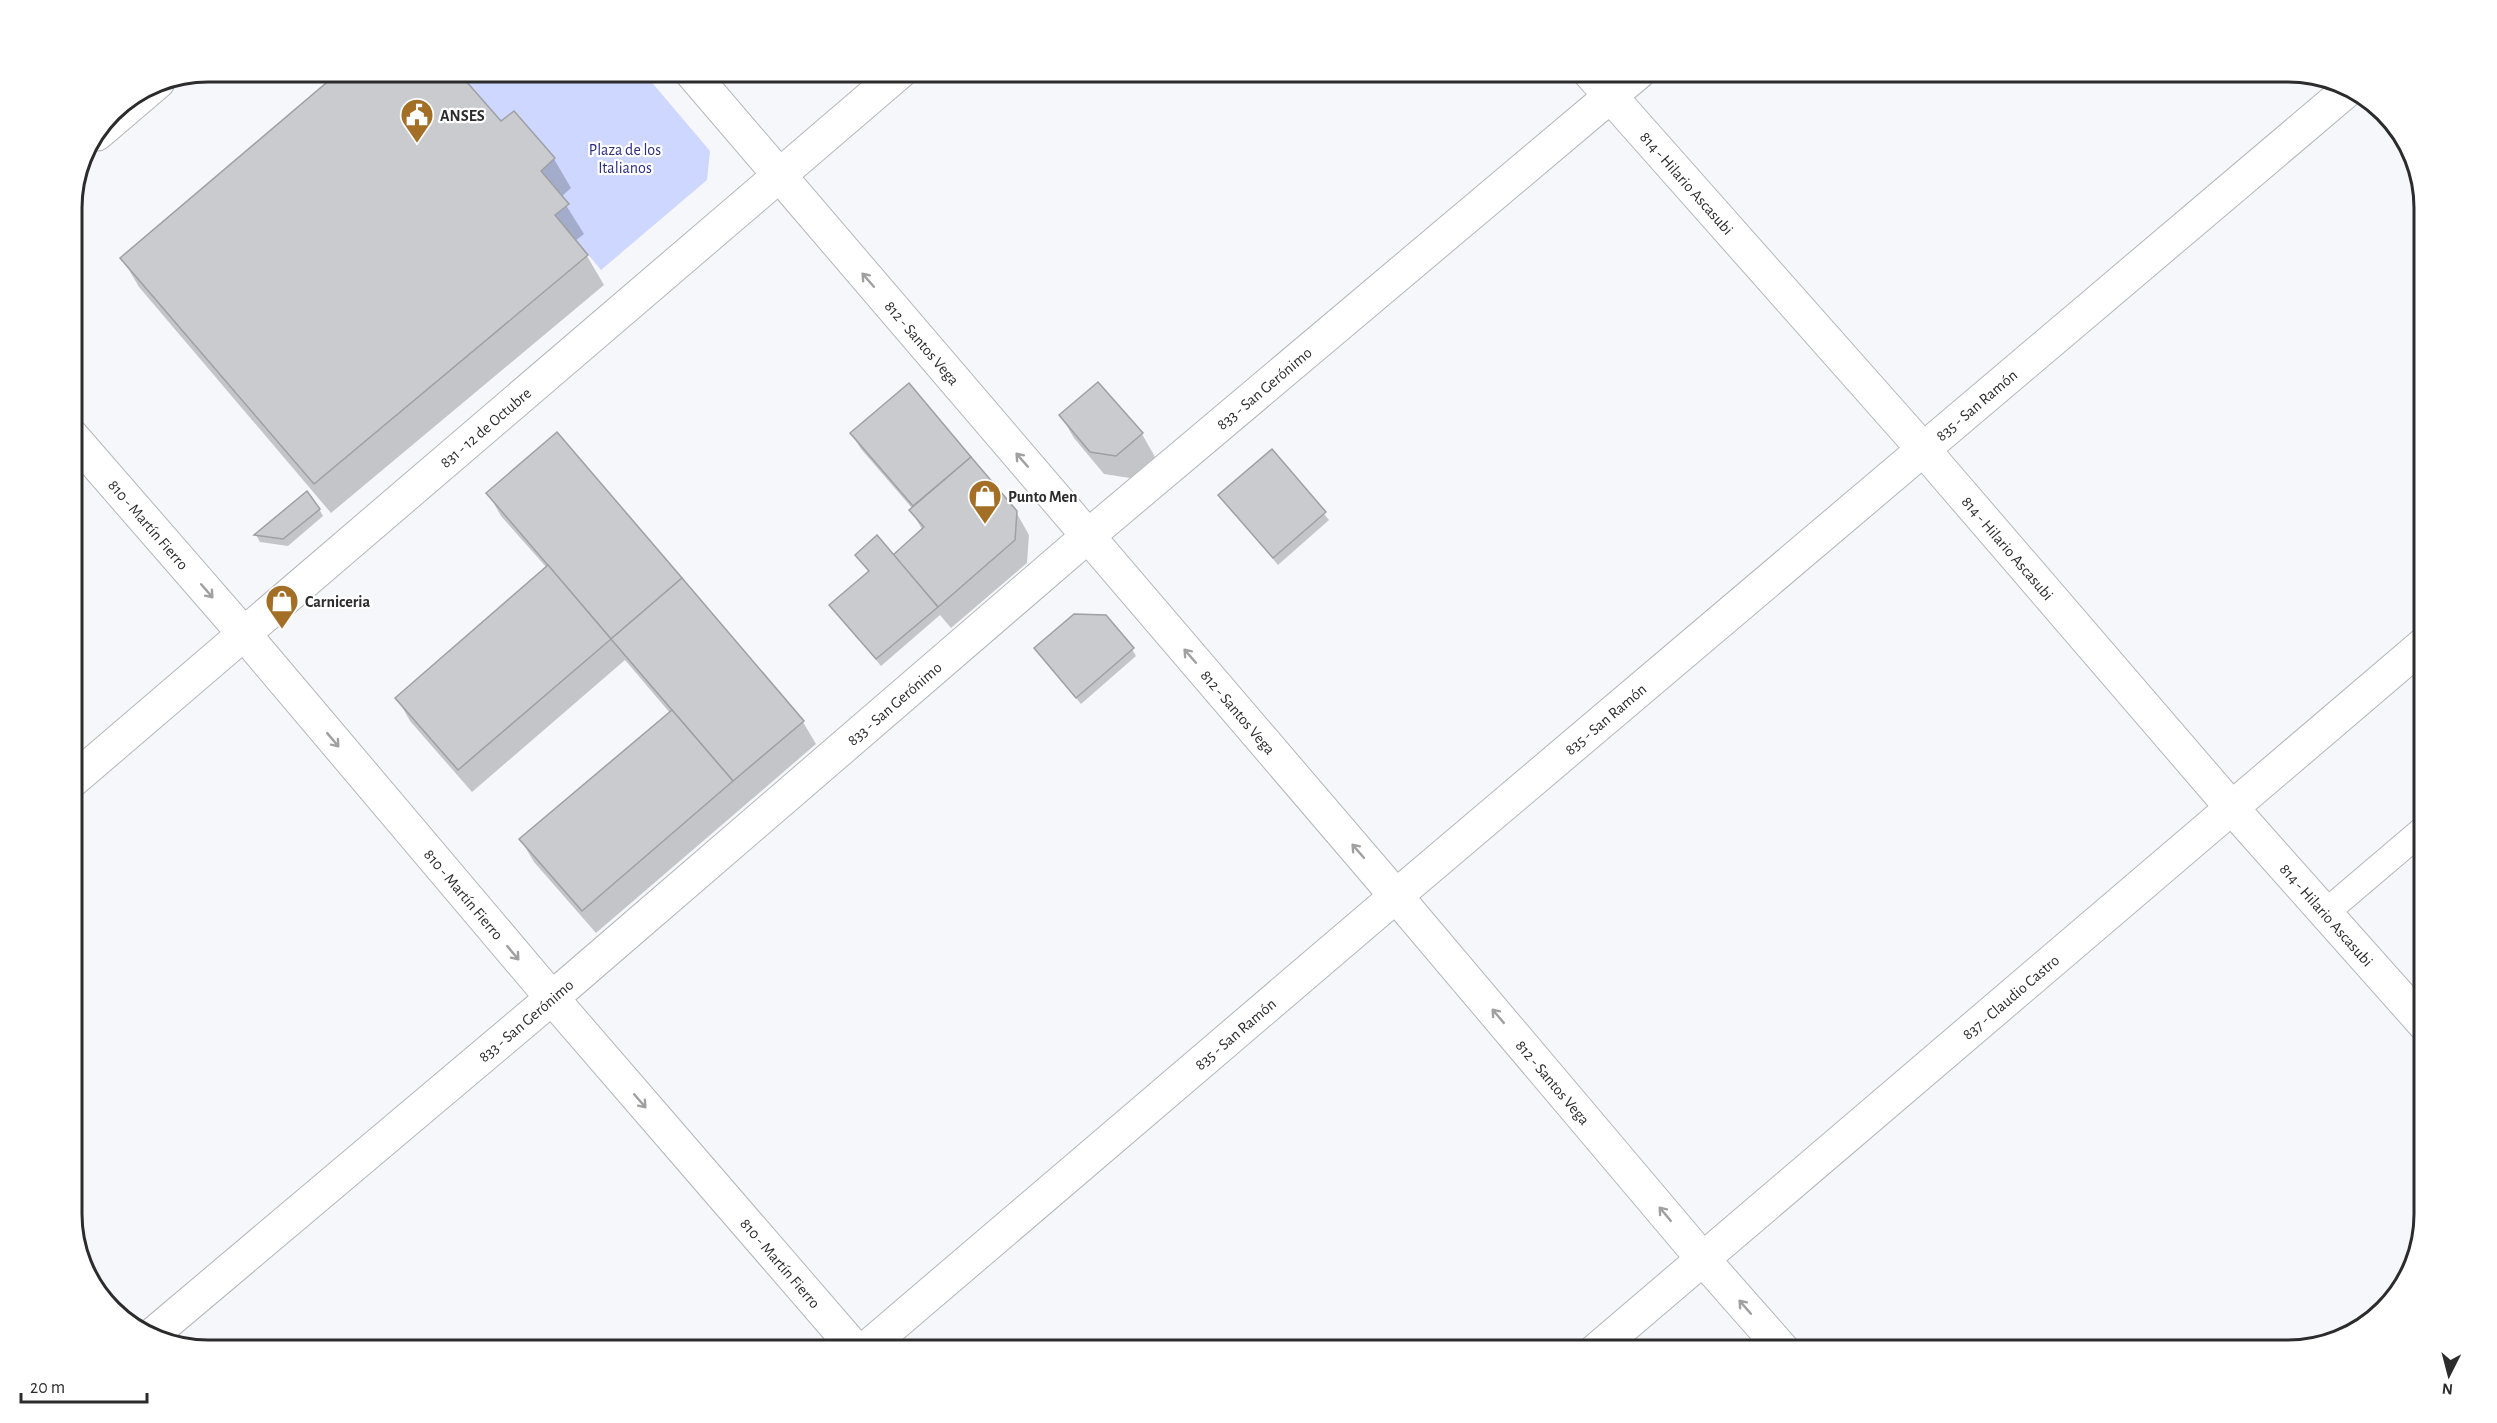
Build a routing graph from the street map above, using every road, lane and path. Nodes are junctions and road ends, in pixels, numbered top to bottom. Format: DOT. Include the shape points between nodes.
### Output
graph roads {
  1 [pos="1597,82"];
  2 [pos="1627,82"];
  3 [pos="700,83"];
  4 [pos="887,83"];
  5 [pos="2342,94"];
  6 [pos="1609,97"];
  7 [pos="778,176"];
  8 [pos="83,449"];
  9 [pos="1923,449"];
  10 [pos="1088,536"];
  11 [pos="245,635"];
  12 [pos="2414,652"];
  13 [pos="83,772"];
  14 [pos="2232,808"];
  15 [pos="2415,837"];
  16 [pos="1396,896"];
  17 [pos="2325,913"];
  18 [pos="552,998"];
  19 [pos="2415,1014"];
  20 [pos="1702,1258"];
  21 [pos="158,1330"];
  22 [pos="847,1340"];
  23 [pos="876,1340"];
  24 [pos="1608,1340"];
  25 [pos="1774,1340"];
  1 -- 6 [label="street, 814 - Hilario Ascasubi"];
  2 -- 6 [label="street, 833 - San Gerónimo"];
  3 -- 7 [label="street, 812 - Santos Vega"];
  4 -- 7 [label="street, 831 - 12 de Octubre"];
  5 -- 9 [label="street, 835 - San Ramón"];
  6 -- 9 [label="street, 814 - Hilario Ascasubi"];
  6 -- 10 [label="street, 833 - San Gerónimo"];
  10 -- 7 [label="street, 812 - Santos Vega, one-way"];
  7 -- 11 [label="street, 831 - 12 de Octubre"];
  8 -- 11 [label="street, 810 - Martín Fierro, one-way"];
  9 -- 14 [label="street, 814 - Hilario Ascasubi"];
  9 -- 16 [label="street, 835 - San Ramón"];
  16 -- 10 [label="street, 812 - Santos Vega, one-way"];
  10 -- 18 [label="street, 833 - San Gerónimo"];
  11 -- 13 [label="street, 831 - 12 de Octubre"];
  11 -- 18 [label="street, 810 - Martín Fierro, one-way"];
  12 -- 14 [label="street, 837 - Claudio Castro"];
  14 -- 17 [label="street, 814 - Hilario Ascasubi"];
  14 -- 20 [label="street, 837 - Claudio Castro"];
  15 -- 17 [label="lane"];
  20 -- 16 [label="street, 812 - Santos Vega, one-way"];
  16 -- 23 [label="street, 835 - San Ramón"];
  17 -- 19 [label="street, 814 - Hilario Ascasubi"];
  18 -- 21 [label="street, 833 - San Gerónimo"];
  18 -- 22 [label="street, 810 - Martín Fierro, one-way"];
  20 -- 24 [label="street, 837 - Claudio Castro"];
  25 -- 20 [label="street, 812 - Santos Vega, one-way"];
}
